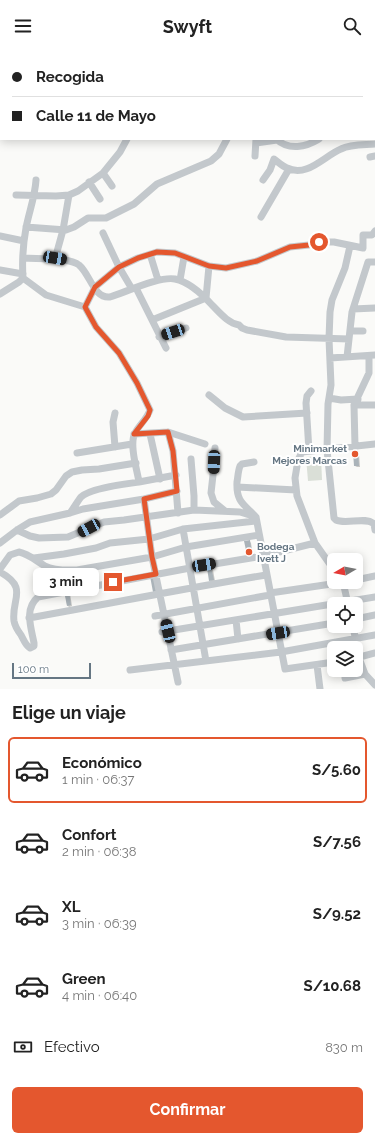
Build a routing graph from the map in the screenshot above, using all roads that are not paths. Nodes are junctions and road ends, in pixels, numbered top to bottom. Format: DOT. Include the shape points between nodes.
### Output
graph roads {
  1 [pos="126,140"];
  2 [pos="226,140"];
  3 [pos="266,140"];
  4 [pos="278,140"];
  5 [pos="256,141"];
  6 [pos="308,142"];
  7 [pos="375,144"];
  8 [pos="255,156"];
  9 [pos="289,169"];
  10 [pos="102,173"];
  11 [pos="36,180"];
  12 [pos="263,180"];
  13 [pos="90,182"];
  14 [pos="112,186"];
  15 [pos="35,194"];
  16 [pos="16,195"];
  17 [pos="69,195"];
  18 [pos="100,199"];
  19 [pos="261,217"];
  20 [pos="26,228"];
  21 [pos="63,230"];
  22 [pos="375,231"];
  23 [pos="103,233"];
  24 [pos="0,236"];
  25 [pos="24,241"];
  26 [pos="350,246"];
  27 [pos="150,254"];
  28 [pos="184,257"];
  29 [pos="24,258"];
  30 [pos="55,258"];
  31 [pos="375,262"];
  32 [pos="209,266"];
  33 [pos="119,267"];
  34 [pos="0,270"];
  35 [pos="23,276"];
  36 [pos="158,280"];
  37 [pos="180,280"];
  38 [pos="95,287"];
  39 [pos="134,289"];
  40 [pos="0,294"];
  41 [pos="206,298"];
  42 [pos="85,307"];
  43 [pos="375,308"];
  44 [pos="353,309"];
  45 [pos="152,320"];
  46 [pos="186,328"];
  47 [pos="363,331"];
  48 [pos="349,335"];
  49 [pos="159,337"];
  50 [pos="329,339"];
  51 [pos="166,348"];
  52 [pos="372,356"];
  53 [pos="347,357"];
  54 [pos="330,358"];
  55 [pos="311,391"];
  56 [pos="209,395"];
  57 [pos="329,398"];
  58 [pos="356,402"];
  59 [pos="375,405"];
  60 [pos="115,413"];
  61 [pos="307,413"];
  62 [pos="168,432"];
  63 [pos="134,434"];
  64 [pos="150,434"];
  65 [pos="132,444"];
  66 [pos="205,444"];
  67 [pos="375,444"];
  68 [pos="355,446"];
  69 [pos="115,447"];
  70 [pos="215,448"];
  71 [pos="328,450"];
  72 [pos="309,451"];
  73 [pos="77,452"];
  74 [pos="191,459"];
  75 [pos="254,462"];
  76 [pos="136,463"];
  77 [pos="176,475"];
  78 [pos="160,478"];
  79 [pos="139,482"];
  80 [pos="237,487"];
  81 [pos="296,490"];
  82 [pos="177,491"];
  83 [pos="144,499"];
  84 [pos="194,510"];
  85 [pos="225,511"];
  86 [pos="70,513"];
  87 [pos="178,513"];
  88 [pos="0,515"];
  89 [pos="146,516"];
  90 [pos="256,519"];
  91 [pos="183,529"];
  92 [pos="17,530"];
  93 [pos="375,530"];
  94 [pos="259,535"];
  95 [pos="149,539"];
  96 [pos="0,543"];
  97 [pos="315,544"];
  98 [pos="186,547"];
  99 [pos="263,556"];
  100 [pos="152,557"];
  101 [pos="34,558"];
  102 [pos="327,560"];
  103 [pos="190,568"];
  104 [pos="0,569"];
  105 [pos="0,572"];
  106 [pos="156,574"];
  107 [pos="266,575"];
  108 [pos="375,576"];
  109 [pos="363,579"];
  110 [pos="327,585"];
  111 [pos="193,587"];
  112 [pos="270,594"];
  113 [pos="160,595"];
  114 [pos="375,596"];
  115 [pos="363,599"];
  116 [pos="327,606"];
  117 [pos="197,609"];
  118 [pos="164,614"];
  119 [pos="274,614"];
  120 [pos="375,615"];
  121 [pos="155,616"];
  122 [pos="29,618"];
  123 [pos="363,618"];
  124 [pos="236,620"];
  125 [pos="327,624"];
  126 [pos="200,626"];
  127 [pos="165,632"];
  128 [pos="278,633"];
  129 [pos="354,633"];
  130 [pos="375,635"];
  131 [pos="355,638"];
  132 [pos="238,639"];
  133 [pos="355,641"];
  134 [pos="203,645"];
  135 [pos="171,650"];
  136 [pos="281,652"];
  137 [pos="375,653"];
  138 [pos="363,657"];
  139 [pos="206,661"];
  140 [pos="327,663"];
  141 [pos="175,664"];
  142 [pos="317,665"];
  143 [pos="363,669"];
  144 [pos="130,670"];
  145 [pos="365,674"];
  146 [pos="345,678"];
  147 [pos="178,682"];
  148 [pos="373,686"];
  149 [pos="320,689"];
  1 -- 10 [label="street"];
  2 -- 21 [label="street" via="215,158 157,184 126,209 106,218 88,218 74,227"];
  3 -- 5 [label="street"];
  4 -- 6 [label="street" via="296,147"];
  5 -- 8 [label="street"];
  7 -- 9 [label="street" via="347,146 310,167"];
  9 -- 12 [label="street" via="274,159"];
  9 -- 19 [label="street"];
  10 -- 13 [label="street"];
  10 -- 14 [label="street"];
  11 -- 15 [label="street"];
  13 -- 17 [label="street"];
  13 -- 18 [label="street"];
  15 -- 16 [label="street"];
  15 -- 17 [label="street"];
  15 -- 20 [label="street"];
  17 -- 21 [label="street"];
  20 -- 21 [label="street"];
  20 -- 25 [label="street"];
  21 -- 30 [label="street"];
  22 -- 26 [label="street" via="372,235 363,235 363,248"];
  23 -- 33 [label="street"];
  24 -- 25 [label="street"];
  25 -- 29 [label="street"];
  26 -- 32 [label="street" via="319,242 290,247 257,261 226,268"];
  26 -- 50 [label="street" via="345,268 332,300"];
  27 -- 28 [label="street" via="175,253"];
  27 -- 33 [label="street"];
  27 -- 36 [label="street"];
  28 -- 32 [label="street"];
  28 -- 37 [label="street"];
  29 -- 30 [label="street"];
  29 -- 35 [label="street"];
  30 -- 38 [label="street" via="80,265"];
  31 -- 44 [label="street" via="368,262"];
  32 -- 41 [label="street"];
  33 -- 38 [label="street"];
  33 -- 39 [label="street"];
  34 -- 35 [label="street"];
  35 -- 40 [label="street" via="19,282"];
  35 -- 42 [label="street" via="46,295"];
  36 -- 37 [label="street"];
  36 -- 39 [label="street"];
  37 -- 41 [label="street"];
  38 -- 39 [label="street" via="100,295 108,297"];
  38 -- 42 [label="street"];
  39 -- 45 [label="street"];
  41 -- 45 [label="street"];
  41 -- 50 [label="street" via="232,324 247,330 286,337"];
  42 -- 63 [label="street" via="96,327 119,353 148,403 148,416"];
  43 -- 44 [label="street"];
  44 -- 48 [label="street"];
  45 -- 49 [label="street"];
  46 -- 49 [label="street"];
  47 -- 48 [label="street"];
  48 -- 50 [label="street"];
  48 -- 53 [label="street"];
  49 -- 51 [label="street"];
  50 -- 54 [label="street"];
  52 -- 53 [label="street"];
  52 -- 58 [label="street" via="369,373"];
  53 -- 54 [label="street"];
  54 -- 57 [label="street"];
  55 -- 61 [label="street" via="307,396"];
  56 -- 61 [label="street" via="225,408 243,417"];
  57 -- 58 [label="street"];
  57 -- 71 [label="street"];
  58 -- 59 [label="street"];
  58 -- 68 [label="street"];
  60 -- 69 [label="street"];
  61 -- 72 [label="street"];
  62 -- 64 [label="street"];
  62 -- 66 [label="street"];
  62 -- 77 [label="street"];
  63 -- 64 [label="street"];
  63 -- 65 [label="street"];
  64 -- 78 [label="street"];
  65 -- 69 [label="street"];
  65 -- 76 [label="street"];
  67 -- 68 [label="street"];
  68 -- 71 [label="street"];
  69 -- 73 [label="street"];
  70 -- 85 [label="street" via="210,493 214,502"];
  71 -- 72 [label="street"];
  71 -- 93 [label="street" via="334,518 342,522 370,521 374,524"];
  72 -- 81 [label="street" via="302,452 298,460"];
  74 -- 84 [label="street"];
  75 -- 80 [label="street" via="240,466"];
  76 -- 79 [label="street"];
  76 -- 88 [label="street" via="72,472 51,494 19,501"];
  77 -- 78 [label="street"];
  77 -- 82 [label="street"];
  78 -- 79 [label="street"];
  79 -- 86 [label="street" via="86,494"];
  80 -- 81 [label="street"];
  80 -- 90 [label="street" via="237,496"];
  81 -- 97 [label="street"];
  82 -- 83 [label="street"];
  82 -- 87 [label="street"];
  83 -- 86 [label="street"];
  83 -- 89 [label="street"];
  84 -- 85 [label="street"];
  84 -- 87 [label="street"];
  85 -- 90 [label="street" via="240,512"];
  86 -- 92 [label="street" via="36,520"];
  87 -- 89 [label="street"];
  89 -- 92 [label="street" via="104,522 68,537 40,538"];
  89 -- 95 [label="street"];
  90 -- 91 [label="street"];
  90 -- 94 [label="street"];
  91 -- 95 [label="street"];
  91 -- 98 [label="street"];
  92 -- 96 [label="street"];
  94 -- 98 [label="street"];
  94 -- 99 [label="street"];
  95 -- 100 [label="street"];
  95 -- 101 [label="street" via="110,543 96,548"];
  97 -- 99 [label="street"];
  97 -- 102 [label="street"];
  98 -- 100 [label="street"];
  98 -- 103 [label="street"];
  99 -- 103 [label="street"];
  99 -- 107 [label="street"];
  100 -- 101 [label="street" via="77,570 46,567"];
  100 -- 106 [label="street"];
  101 -- 104 [label="street" via="19,552 10,556"];
  103 -- 106 [label="street"];
  103 -- 111 [label="street"];
  105 -- 122 [label="street" via="14,583 16,588 15,626 30,648 34,643"];
  106 -- 113 [label="street"];
  106 -- 122 [label="street" via="38,596 32,604"];
  107 -- 111 [label="street"];
  107 -- 112 [label="street"];
  108 -- 109 [label="street"];
  110 -- 112 [label="street"];
  111 -- 113 [label="street"];
  111 -- 117 [label="street"];
  112 -- 117 [label="street"];
  112 -- 119 [label="street"];
  113 -- 118 [label="street"];
  113 -- 122 [label="street"];
  114 -- 115 [label="street"];
  116 -- 119 [label="street"];
  117 -- 118 [label="street"];
  117 -- 126 [label="street"];
  118 -- 121 [label="street"];
  118 -- 127 [label="street"];
  119 -- 124 [label="street"];
  119 -- 128 [label="street"];
  120 -- 123 [label="street"];
  124 -- 126 [label="street"];
  124 -- 132 [label="street"];
  125 -- 128 [label="street"];
  126 -- 127 [label="street"];
  126 -- 134 [label="street"];
  127 -- 135 [label="street"];
  128 -- 132 [label="street"];
  128 -- 136 [label="street"];
  129 -- 131 [label="street"];
  130 -- 131 [label="street"];
  131 -- 133 [label="street"];
  131 -- 136 [label="street"];
  132 -- 134 [label="street"];
  134 -- 135 [label="street"];
  134 -- 139 [label="street"];
  135 -- 141 [label="street"];
  136 -- 139 [label="street"];
  136 -- 142 [label="street" via="286,669"];
  137 -- 138 [label="street"];
  139 -- 141 [label="street"];
  140 -- 142 [label="street"];
  141 -- 144 [label="street"];
  141 -- 147 [label="street"];
  142 -- 149 [label="street"];
  143 -- 145 [label="street"];
  145 -- 146 [label="street"];
  145 -- 148 [label="street"];
}
